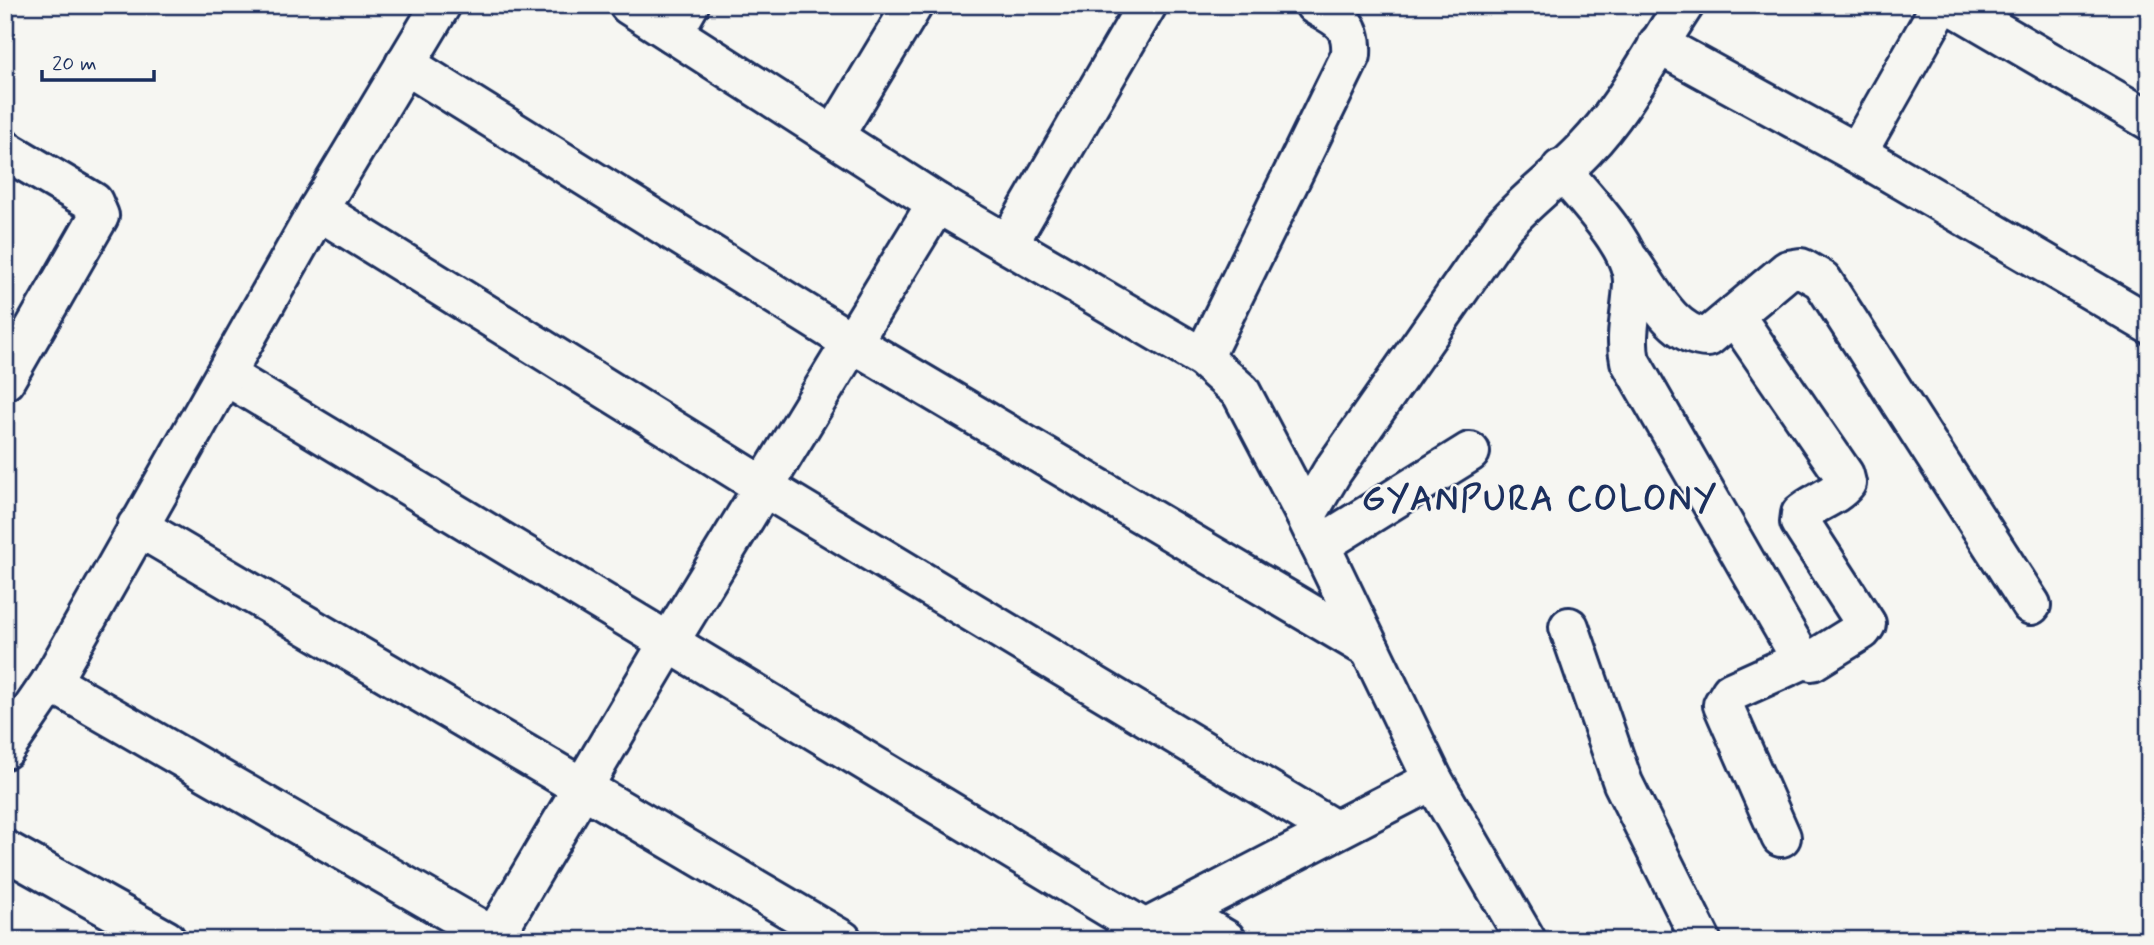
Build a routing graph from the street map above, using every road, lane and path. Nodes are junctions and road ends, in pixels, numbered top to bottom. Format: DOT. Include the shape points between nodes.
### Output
graph roads {
  1 [pos="441,5"];
  2 [pos="629,5"];
  3 [pos="913,5"];
  4 [pos="1147,5"];
  5 [pos="1315,5"];
  6 [pos="1684,5"];
  7 [pos="1941,5"];
  8 [pos="1952,5"];
  9 [pos="681,19"];
  10 [pos="1658,44"];
  11 [pos="405,64"];
  12 [pos="2149,120"];
  13 [pos="834,135"];
  14 [pos="5,150"];
  15 [pos="1857,153"];
  16 [pos="1561,169"];
  17 [pos="937,203"];
  18 [pos="318,210"];
  19 [pos="1008,244"];
  20 [pos="1630,261"];
  21 [pos="1735,316"];
  22 [pos="2149,324"];
  23 [pos="853,343"];
  24 [pos="1203,358"];
  25 [pos="225,376"];
  26 [pos="5,380"];
  27 [pos="1470,453"];
  28 [pos="766,488"];
  29 [pos="137,526"];
  30 [pos="1313,531"];
  31 [pos="2031,605"];
  32 [pos="1569,627"];
  33 [pos="668,642"];
  34 [pos="1370,649"];
  35 [pos="1804,659"];
  36 [pos="51,682"];
  37 [pos="5,749"];
  38 [pos="1433,779"];
  39 [pos="583,786"];
  40 [pos="1333,830"];
  41 [pos="1781,837"];
  42 [pos="5,850"];
  43 [pos="1179,912"];
  44 [pos="1134,934"];
  45 [pos="495,939"];
  46 [pos="166,940"];
  47 [pos="842,940"];
  48 [pos="1226,940"];
  49 [pos="1526,940"];
  50 [pos="1701,940"];
  1 -- 11 [label="street"];
  2 -- 9 [label="street"];
  3 -- 13 [label="street"];
  4 -- 19 [label="street"];
  5 -- 24 [label="street" via="1346,25 1352,37 1351,55"];
  6 -- 10 [label="street"];
  7 -- 15 [label="street"];
  8 -- 12 [label="street"];
  9 -- 13 [label="street"];
  10 -- 15 [label="street"];
  10 -- 16 [label="street" via="1602,130"];
  11 -- 18 [label="street"];
  11 -- 23 [label="street"];
  13 -- 17 [label="street"];
  14 -- 26 [label="street" via="93,202 99,216"];
  15 -- 22 [label="street"];
  16 -- 20 [label="street"];
  16 -- 30 [label="street" via="1503,227 1332,472"];
  17 -- 19 [label="street"];
  17 -- 23 [label="street"];
  18 -- 25 [label="street"];
  18 -- 28 [label="street"];
  19 -- 24 [label="street"];
  20 -- 21 [label="street" via="1679,327 1693,337 1708,337"];
  20 -- 35 [label="street" via="1630,361"];
  21 -- 31 [label="street" via="1788,270 1801,268 1822,280"];
  21 -- 35 [label="street" via="1846,483 1808,508 1800,522 1866,624 1819,659"];
  23 -- 28 [label="street"];
  23 -- 34 [label="street"];
  24 -- 30 [label="street" via="1241,392"];
  25 -- 29 [label="street"];
  25 -- 33 [label="street"];
  27 -- 30 [label="street"];
  28 -- 33 [label="street"];
  28 -- 40 [label="street"];
  29 -- 36 [label="street"];
  29 -- 39 [label="street"];
  30 -- 34 [label="street"];
  32 -- 50 [label="street" via="1623,783"];
  33 -- 39 [label="street"];
  33 -- 44 [label="street"];
  34 -- 38 [label="street"];
  35 -- 41 [label="street" via="1731,692 1723,705"];
  36 -- 37 [label="street"];
  36 -- 45 [label="street"];
  38 -- 40 [label="street"];
  38 -- 49 [label="street"];
  39 -- 45 [label="street"];
  39 -- 47 [label="street"];
  40 -- 43 [label="street"];
  42 -- 46 [label="street"];
  43 -- 44 [label="street"];
  43 -- 48 [label="street"];
}
